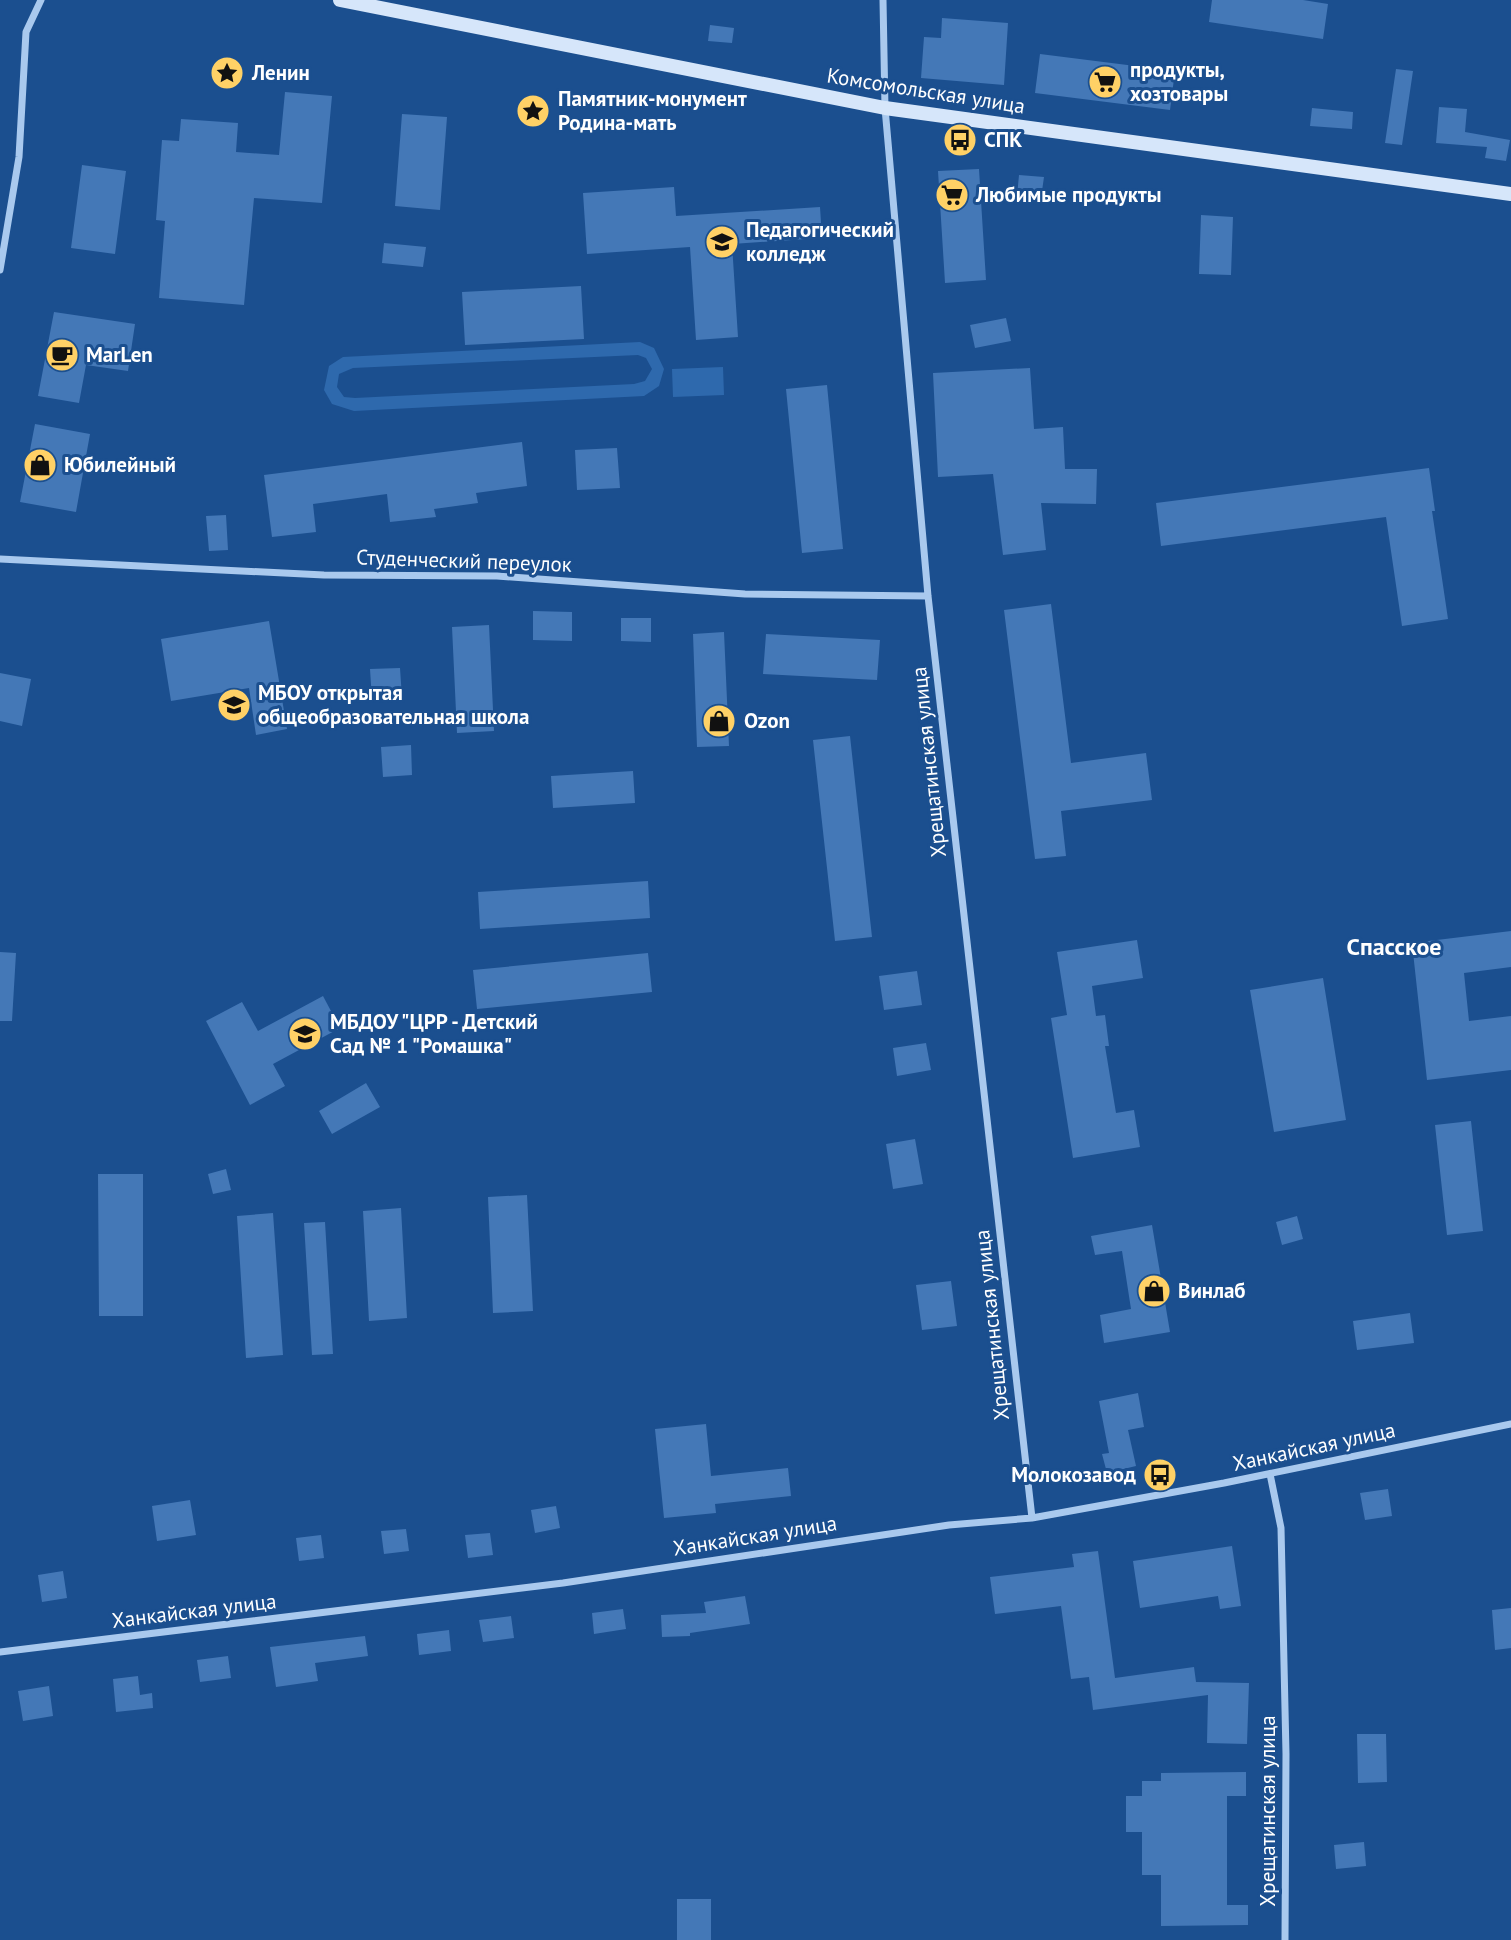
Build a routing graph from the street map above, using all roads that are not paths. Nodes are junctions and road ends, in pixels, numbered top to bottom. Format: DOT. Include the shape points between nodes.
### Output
graph roads {
  1 [pos="41,0"];
  2 [pos="340,0"];
  3 [pos="883,0"];
  4 [pos="885,108"];
  5 [pos="1511,194"];
  6 [pos="0,270"];
  7 [pos="0,559"];
  8 [pos="928,596"];
  9 [pos="1511,1424"];
  10 [pos="1270,1474"];
  11 [pos="1032,1518"];
  12 [pos="0,1652"];
  13 [pos="1285,1940"];
  1 -- 6 [label="street" via="26,32 19,157"];
  2 -- 4 [label="street, Комсомольская улица"];
  3 -- 4 [label="street, Хрещатинская улица"];
  4 -- 5 [label="street, Комсомольская улица"];
  4 -- 8 [label="street, Хрещатинская улица"];
  7 -- 8 [label="street, Студенческий переулок" via="324,576 497,576 745,594"];
  8 -- 11 [label="street, Хрещатинская улица"];
  9 -- 10 [label="street, Ханкайская улица"];
  10 -- 11 [label="street, Ханкайская улица"];
  10 -- 13 [label="street, Хрещатинская улица" via="1282,1528"];
  11 -- 12 [label="street, Ханкайская улица" via="883,1534 563,1583"];
}
